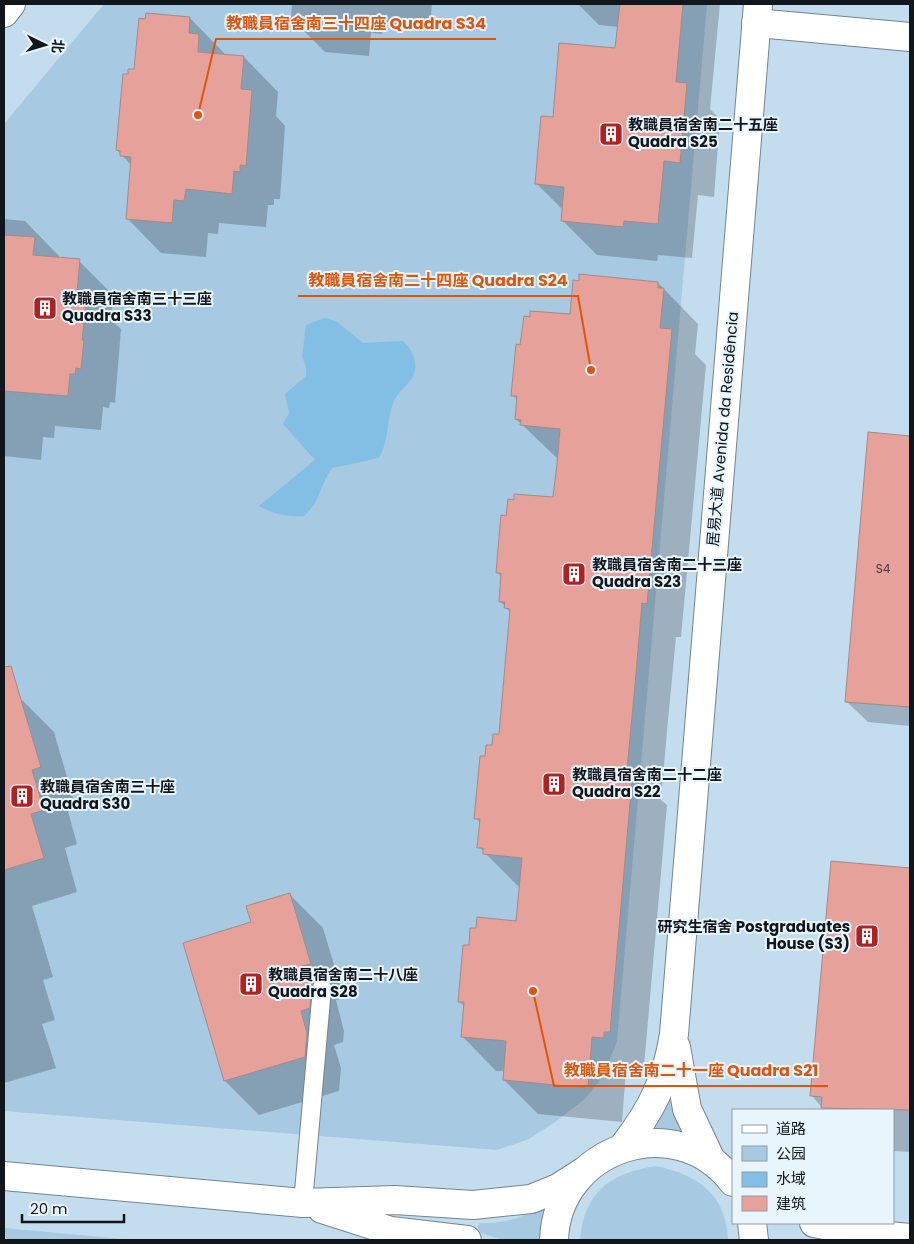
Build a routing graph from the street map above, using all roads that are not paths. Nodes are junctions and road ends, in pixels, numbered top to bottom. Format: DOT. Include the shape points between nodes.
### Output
graph roads {
  1 [pos="11,4"];
  2 [pos="4,13"];
  3 [pos="757,13"];
  4 [pos="910,37"];
  5 [pos="322,988"];
  6 [pos="674,1034"];
  7 [pos="623,1148"];
  8 [pos="711,1160"];
  9 [pos="583,1172"];
  10 [pos="4,1176"];
  11 [pos="732,1181"];
  12 [pos="303,1203"];
  13 [pos="752,1224"];
  14 [pos="819,1224"];
  15 [pos="910,1238"];
  16 [pos="467,1240"];
  17 [pos="554,1240"];
  18 [pos="754,1240"];
  1 -- 2 [label="street"];
  3 -- 4 [label="street"];
  3 -- 6 [label="street, 居易大道 Avenida da Residência"];
  5 -- 12 [label="lane"];
  6 -- 7 [label="street, 居易大道 Avenida da Residência" via="658,1094"];
  6 -- 8 [label="street, 居易大道 Avenida da Residência" via="688,1108"];
  7 -- 8 [label="street" via="660,1143 677,1145"];
  7 -- 9 [label="street" via="602,1157"];
  8 -- 11 [label="street"];
  9 -- 12 [label="street" via="558,1188 531,1199 508,1203 473,1206 395,1200"];
  9 -- 17 [label="street" via="560,1209"];
  10 -- 12 [label="street"];
  12 -- 16 [label="street" via="392,1231"];
  13 -- 18 [label="street"];
  14 -- 15 [label="street"];
}
